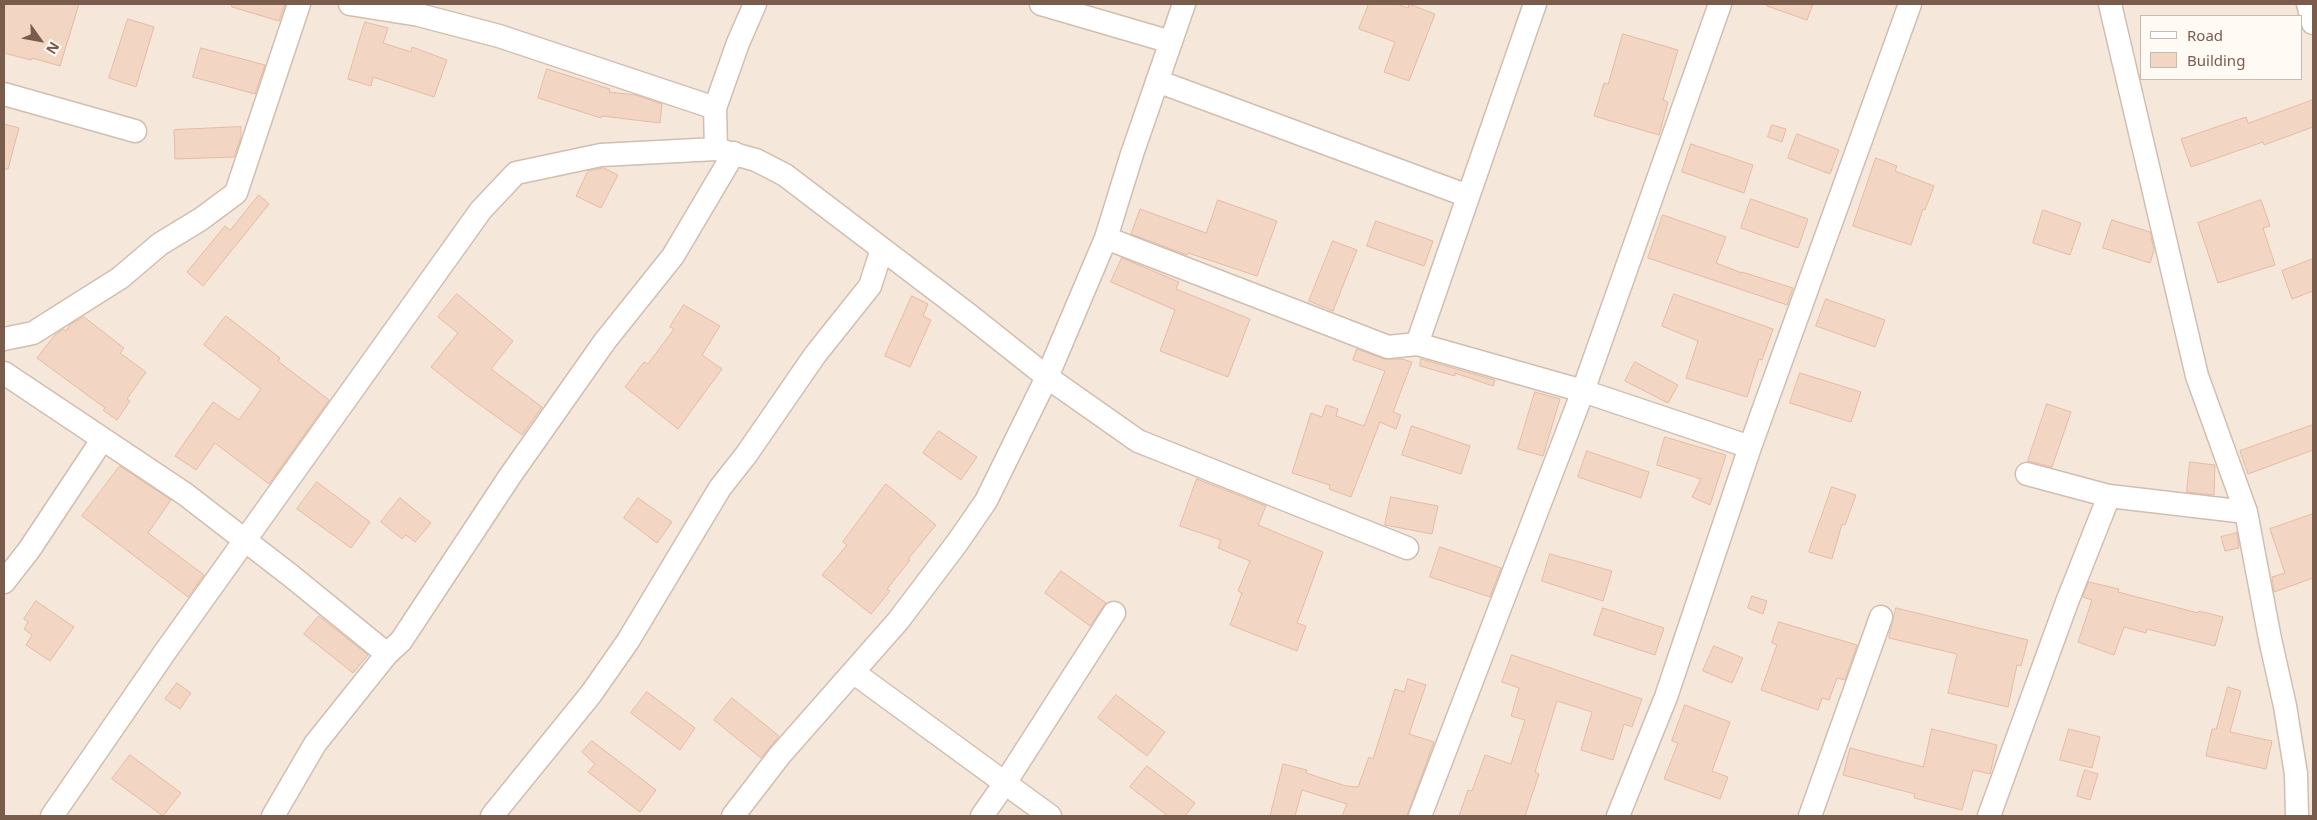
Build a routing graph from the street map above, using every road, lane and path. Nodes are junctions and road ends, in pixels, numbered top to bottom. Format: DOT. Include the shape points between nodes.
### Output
graph roads {
  1 [pos="299,4"];
  2 [pos="350,4"];
  3 [pos="755,4"];
  4 [pos="1041,4"];
  5 [pos="1184,4"];
  6 [pos="1535,4"];
  7 [pos="1720,4"];
  8 [pos="1910,4"];
  9 [pos="2110,4"];
  10 [pos="2308,4"];
  11 [pos="2313,23"];
  12 [pos="1171,42"];
  13 [pos="1158,81"];
  14 [pos="4,94"];
  15 [pos="715,108"];
  16 [pos="135,131"];
  17 [pos="725,151"];
  18 [pos="1468,196"];
  19 [pos="1106,238"];
  20 [pos="882,249"];
  21 [pos="4,339"];
  22 [pos="1417,344"];
  23 [pos="4,374"];
  24 [pos="1047,377"];
  25 [pos="1583,391"];
  26 [pos="102,440"];
  27 [pos="1750,447"];
  28 [pos="2027,474"];
  29 [pos="2109,496"];
  30 [pos="2246,512"];
  31 [pos="245,540"];
  32 [pos="1407,548"];
  33 [pos="4,582"];
  34 [pos="1114,613"];
  35 [pos="1881,617"];
  36 [pos="387,654"];
  37 [pos="853,672"];
  38 [pos="1006,783"];
  39 [pos="52,816"];
  40 [pos="273,816"];
  41 [pos="492,816"];
  42 [pos="733,816"];
  43 [pos="982,816"];
  44 [pos="1050,816"];
  45 [pos="1420,816"];
  46 [pos="1618,816"];
  47 [pos="1810,816"];
  48 [pos="1989,816"];
  49 [pos="2297,816"];
  1 -- 21 [label="street" via="236,193 160,244 120,278 33,333"];
  2 -- 15 [label="street" via="419,15 499,36"];
  3 -- 15 [label="street"];
  4 -- 12 [label="street"];
  5 -- 12 [label="street"];
  6 -- 18 [label="street"];
  7 -- 25 [label="street"];
  8 -- 27 [label="street"];
  9 -- 30 [label="street" via="2197,376"];
  10 -- 11 [label="street"];
  12 -- 13 [label="street"];
  13 -- 18 [label="street"];
  13 -- 19 [label="street"];
  14 -- 16 [label="street"];
  15 -- 17 [label="street"];
  17 -- 20 [label="street" via="756,160 785,175"];
  17 -- 31 [label="street" via="600,156 516,173 481,210"];
  17 -- 36 [label="street" via="673,256 606,341 510,476 401,641"];
  18 -- 22 [label="street"];
  19 -- 22 [label="street" via="1388,347"];
  19 -- 24 [label="street"];
  20 -- 24 [label="street"];
  20 -- 41 [label="street" via="870,286 815,355 720,488 628,642"];
  22 -- 25 [label="street"];
  23 -- 26 [label="street"];
  24 -- 32 [label="street" via="1138,441"];
  24 -- 37 [label="street" via="986,501 898,621"];
  25 -- 27 [label="street"];
  25 -- 45 [label="street"];
  26 -- 31 [label="street" via="185,494"];
  26 -- 33 [label="street" via="30,550"];
  27 -- 46 [label="street" via="1666,697"];
  28 -- 29 [label="street"];
  29 -- 30 [label="street"];
  29 -- 48 [label="street"];
  30 -- 49 [label="street" via="2287,716 2296,774"];
  31 -- 36 [label="street"];
  31 -- 39 [label="street"];
  34 -- 38 [label="street"];
  35 -- 47 [label="street"];
  36 -- 40 [label="street" via="315,744"];
  37 -- 38 [label="street"];
  37 -- 42 [label="street" via="780,755"];
  38 -- 43 [label="street"];
  38 -- 44 [label="street"];
}
